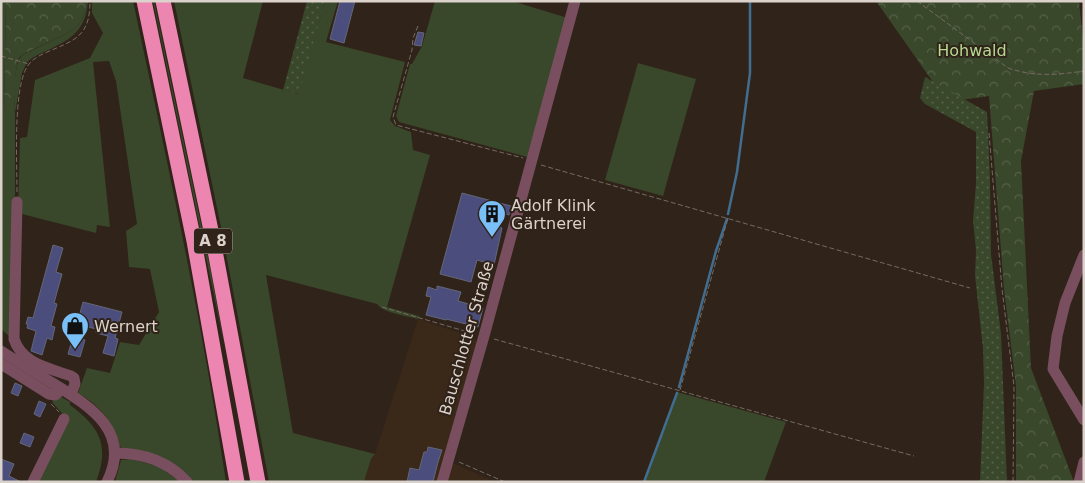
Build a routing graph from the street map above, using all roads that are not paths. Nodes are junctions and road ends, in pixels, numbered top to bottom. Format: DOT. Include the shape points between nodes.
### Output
graph roads {
  1 [pos="144,1"];
  2 [pos="163,1"];
  3 [pos="576,1"];
  4 [pos="17,202"];
  5 [pos="1084,254"];
  6 [pos="1,351"];
  7 [pos="1,364"];
  8 [pos="67,392"];
  9 [pos="64,419"];
  10 [pos="1084,420"];
  11 [pos="115,453"];
  12 [pos="1084,462"];
  13 [pos="33,482"];
  14 [pos="107,482"];
  15 [pos="187,482"];
  16 [pos="237,482"];
  17 [pos="258,482"];
  18 [pos="442,482"];
  19 [pos="1079,482"];
  1 -- 16 [label="highway, A 8" via="200,270"];
  2 -- 17 [label="highway, A 8" via="213,240"];
  3 -- 18 [label="street, Bauschlotter Straße"];
  4 -- 8 [label="street" via="14,339 19,351 38,365 74,378 75,384"];
  5 -- 10 [label="street" via="1065,303 1052,369"];
  6 -- 8 [label="street"];
  7 -- 8 [label="street" via="48,394"];
  8 -- 11 [label="street" via="103,421 110,432"];
  9 -- 13 [label="street"];
  11 -- 14 [label="street"];
  11 -- 15 [label="street" via="132,453 152,459"];
  12 -- 19 [label="street"];
}
